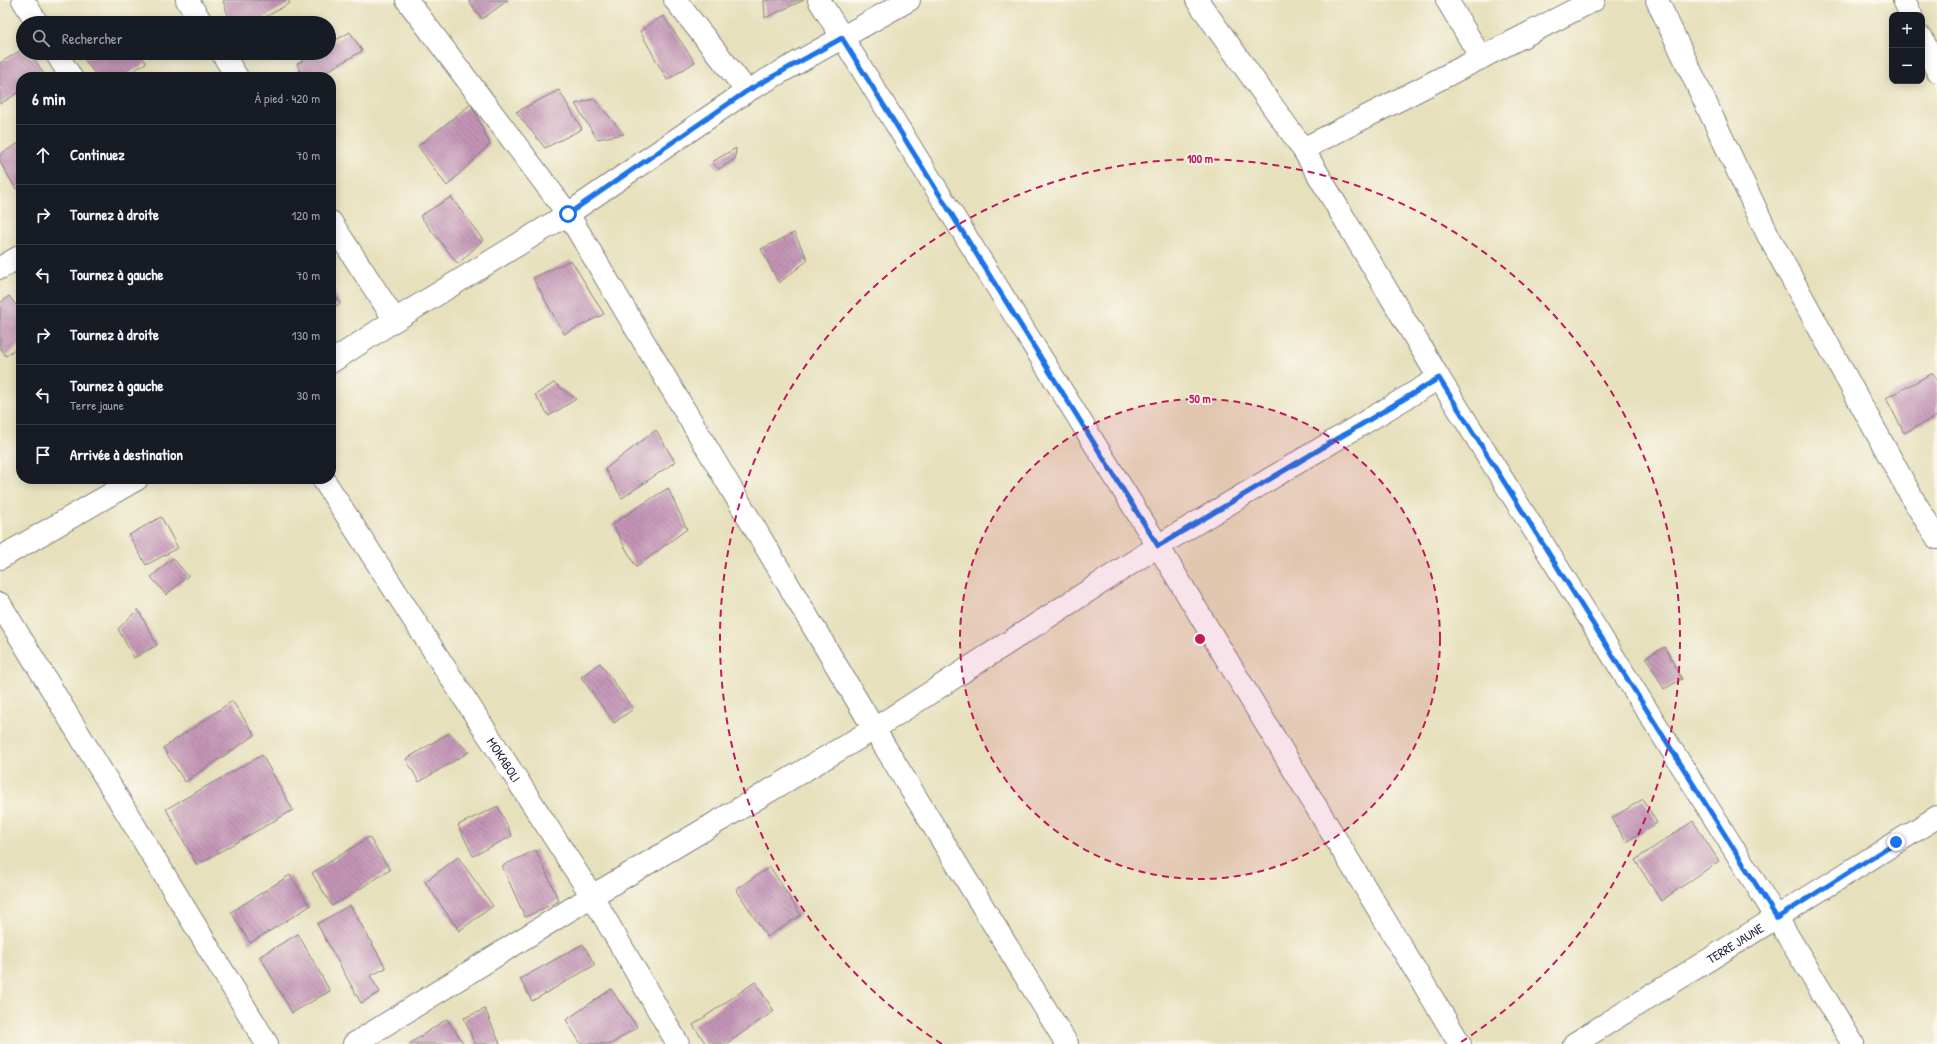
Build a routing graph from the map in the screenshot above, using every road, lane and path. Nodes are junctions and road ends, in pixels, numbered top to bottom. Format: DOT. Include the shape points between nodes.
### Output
graph roads {
  1 [pos="23,0"];
  2 [pos="187,0"];
  3 [pos="407,0"];
  4 [pos="675,0"];
  5 [pos="819,0"];
  6 [pos="909,0"];
  7 [pos="1197,0"];
  8 [pos="1447,0"];
  9 [pos="1594,0"];
  10 [pos="1657,0"];
  11 [pos="1904,0"];
  12 [pos="1910,12"];
  13 [pos="33,16"];
  14 [pos="197,16"];
  15 [pos="842,38"];
  16 [pos="1925,45"];
  17 [pos="1481,58"];
  18 [pos="60,60"];
  19 [pos="226,60"];
  20 [pos="1937,71"];
  21 [pos="68,72"];
  22 [pos="234,72"];
  23 [pos="747,91"];
  24 [pos="1303,149"];
  25 [pos="568,214"];
  26 [pos="336,230"];
  27 [pos="16,259"];
  28 [pos="0,268"];
  29 [pos="395,320"];
  30 [pos="336,359"];
  31 [pos="1439,378"];
  32 [pos="128,484"];
  33 [pos="326,484"];
  34 [pos="1937,538"];
  35 [pos="1158,546"];
  36 [pos="0,558"];
  37 [pos="0,604"];
  38 [pos="874,729"];
  39 [pos="1937,817"];
  40 [pos="592,896"];
  41 [pos="1777,918"];
  42 [pos="267,1044"];
  43 [pos="354,1044"];
  44 [pos="678,1044"];
  45 [pos="1067,1044"];
  46 [pos="1460,1044"];
  47 [pos="1574,1044"];
  48 [pos="1853,1044"];
  1 -- 13 [label="street"];
  2 -- 14 [label="street"];
  3 -- 25 [label="street"];
  4 -- 23 [label="street"];
  5 -- 15 [label="street"];
  6 -- 15 [label="street"];
  7 -- 24 [label="street"];
  8 -- 17 [label="street"];
  9 -- 17 [label="street"];
  10 -- 34 [label="street" via="1768,235 1914,501"];
  11 -- 12 [label="street"];
  15 -- 23 [label="street"];
  15 -- 35 [label="street"];
  16 -- 20 [label="street"];
  17 -- 24 [label="street"];
  18 -- 21 [label="street"];
  19 -- 22 [label="street"];
  23 -- 25 [label="street"];
  24 -- 31 [label="street"];
  25 -- 29 [label="street"];
  25 -- 38 [label="street"];
  26 -- 29 [label="street"];
  27 -- 28 [label="street"];
  29 -- 30 [label="street"];
  31 -- 35 [label="street"];
  31 -- 41 [label="street"];
  32 -- 36 [label="street"];
  33 -- 40 [label="street, MOKABOLI"];
  35 -- 38 [label="street"];
  35 -- 46 [label="street"];
  37 -- 42 [label="street"];
  38 -- 40 [label="street"];
  38 -- 45 [label="street"];
  39 -- 41 [label="street, TERRE JAUNE"];
  40 -- 43 [label="street"];
  40 -- 44 [label="street, MOKABOLI"];
  41 -- 47 [label="street, TERRE JAUNE"];
  41 -- 48 [label="street"];
}
